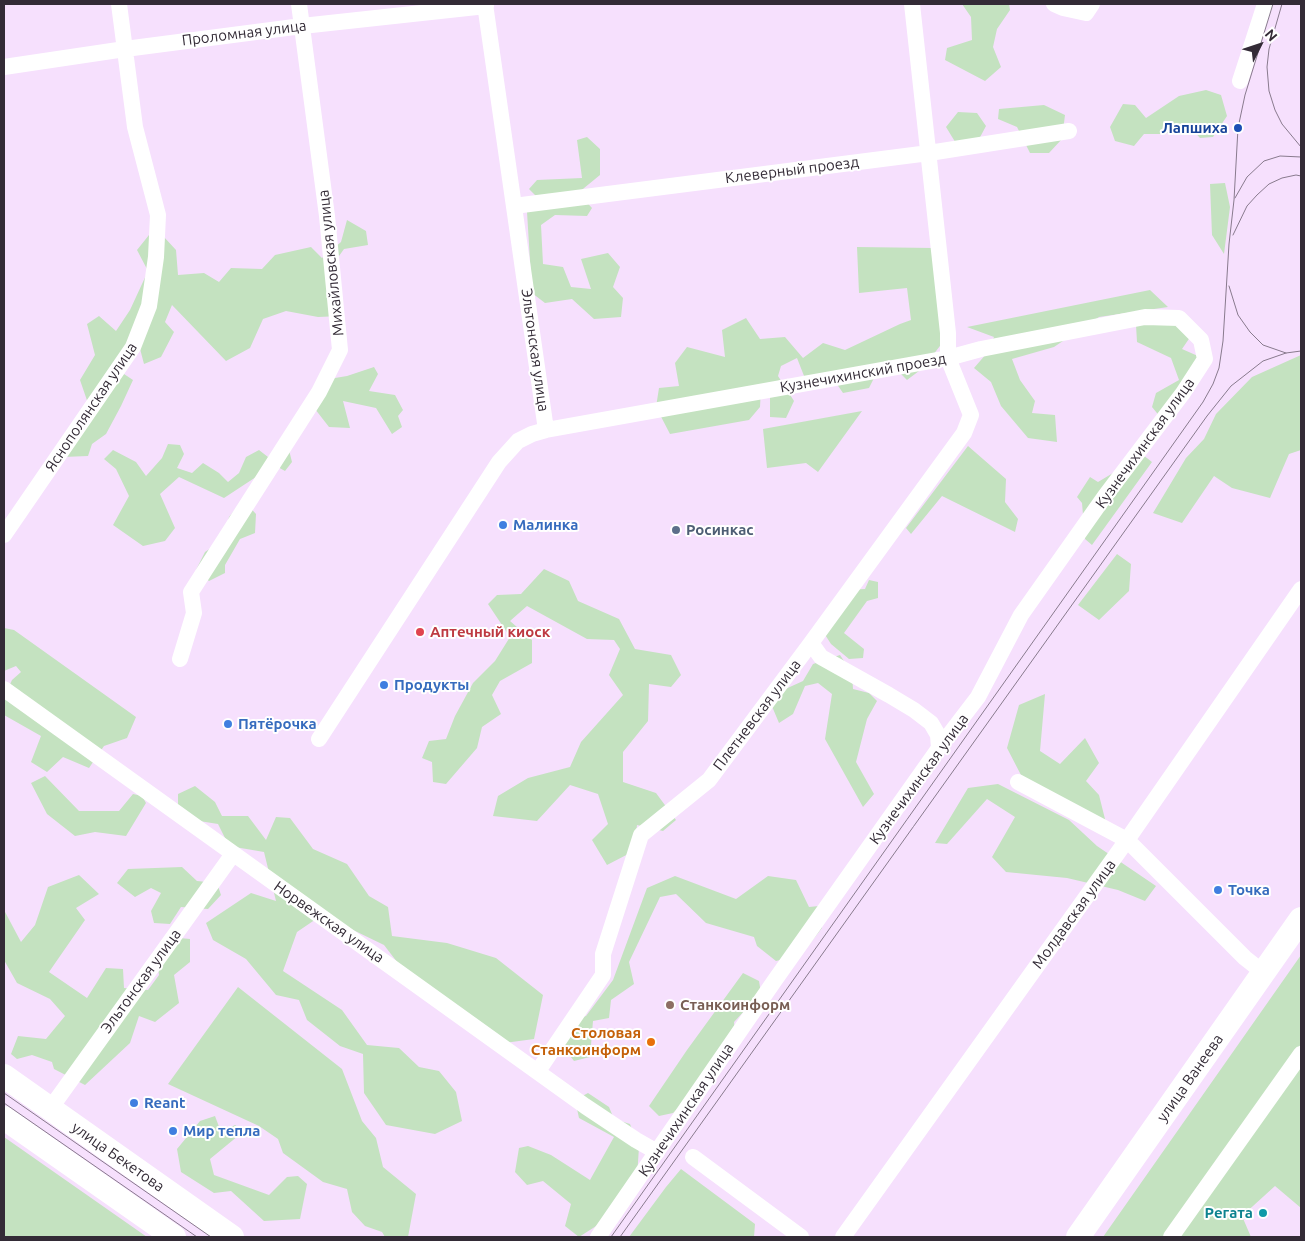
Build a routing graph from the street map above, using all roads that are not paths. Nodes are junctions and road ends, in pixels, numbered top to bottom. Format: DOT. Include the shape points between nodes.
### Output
graph roads {
  1 [pos="119,4"];
  2 [pos="299,4"];
  3 [pos="912,4"];
  4 [pos="1054,4"];
  5 [pos="1265,4"];
  6 [pos="486,5"];
  7 [pos="1089,8"];
  8 [pos="302,26"];
  9 [pos="125,49"];
  10 [pos="4,67"];
  11 [pos="1240,81"];
  12 [pos="1069,131"];
  13 [pos="929,153"];
  14 [pos="514,206"];
  15 [pos="1179,318"];
  16 [pos="948,358"];
  17 [pos="546,430"];
  18 [pos="4,535"];
  19 [pos="1301,589"];
  20 [pos="812,643"];
  21 [pos="180,659"];
  22 [pos="4,689"];
  23 [pos="319,739"];
  24 [pos="939,748"];
  25 [pos="1018,782"];
  26 [pos="1128,840"];
  27 [pos="233,854"];
  28 [pos="1301,919"];
  29 [pos="1264,973"];
  30 [pos="1301,1054"];
  31 [pos="538,1070"];
  32 [pos="4,1076"];
  33 [pos="50,1108"];
  34 [pos="4,1118"];
  35 [pos="657,1152"];
  36 [pos="693,1157"];
  37 [pos="174,1237"];
  38 [pos="232,1237"];
  39 [pos="598,1237"];
  40 [pos="801,1237"];
  41 [pos="843,1237"];
  42 [pos="1078,1237"];
  43 [pos="1171,1237"];
  1 -- 9 [label="street, Яснополянская улица"];
  2 -- 8 [label="street, Михайловская улица"];
  3 -- 13 [label="street"];
  4 -- 7 [label="street"];
  5 -- 11 [label="street"];
  6 -- 8 [label="street, Проломная улица"];
  6 -- 14 [label="street, Эльтонская улица"];
  8 -- 9 [label="street, Проломная улица"];
  8 -- 21 [label="street, Михайловская улица" via="327,216 340,350 319,392 191,592 194,613"];
  9 -- 10 [label="street, Проломная улица"];
  9 -- 18 [label="street, Яснополянская улица" via="135,127 158,215 149,306 133,347"];
  12 -- 13 [label="street, Клеверный проезд"];
  13 -- 14 [label="street, Клеверный проезд"];
  13 -- 16 [label="street"];
  14 -- 17 [label="street, Эльтонская улица"];
  15 -- 16 [label="street, Кузнечихинский проезд" via="1136,319"];
  15 -- 24 [label="street, Кузнечихинская улица" via="1201,340 1205,359 1183,394 1021,615 978,698"];
  16 -- 17 [label="street, Кузнечихинский проезд"];
  16 -- 20 [label="street, Плетневская улица" via="971,415 964,433"];
  17 -- 23 [label="street, Эльтонская улица" via="518,441 499,462"];
  19 -- 26 [label="street, Молдавская улица"];
  20 -- 24 [label="street" via="821,657 914,710 930,723 938,735"];
  20 -- 31 [label="street, Плетневская улица" via="709,780 641,835 603,954 603,974"];
  22 -- 27 [label="street, Норвежская улица"];
  24 -- 35 [label="street, Кузнечихинская улица" via="774,980"];
  25 -- 26 [label="street"];
  26 -- 29 [label="street" via="1245,958"];
  26 -- 41 [label="street, Молдавская улица"];
  27 -- 31 [label="street, Норвежская улица"];
  27 -- 33 [label="street, Эльтонская улица"];
  28 -- 29 [label="main road, улица Ванеева"];
  29 -- 42 [label="main road, улица Ванеева"];
  30 -- 43 [label="street"];
  31 -- 35 [label="street, Норвежская улица" via="585,1106"];
  32 -- 33 [label="main road, улица Бекетова"];
  33 -- 38 [label="main road, улица Бекетова"];
  34 -- 37 [label="main road"];
  35 -- 39 [label="street, Кузнечихинская улица"];
  36 -- 40 [label="street"];
}
